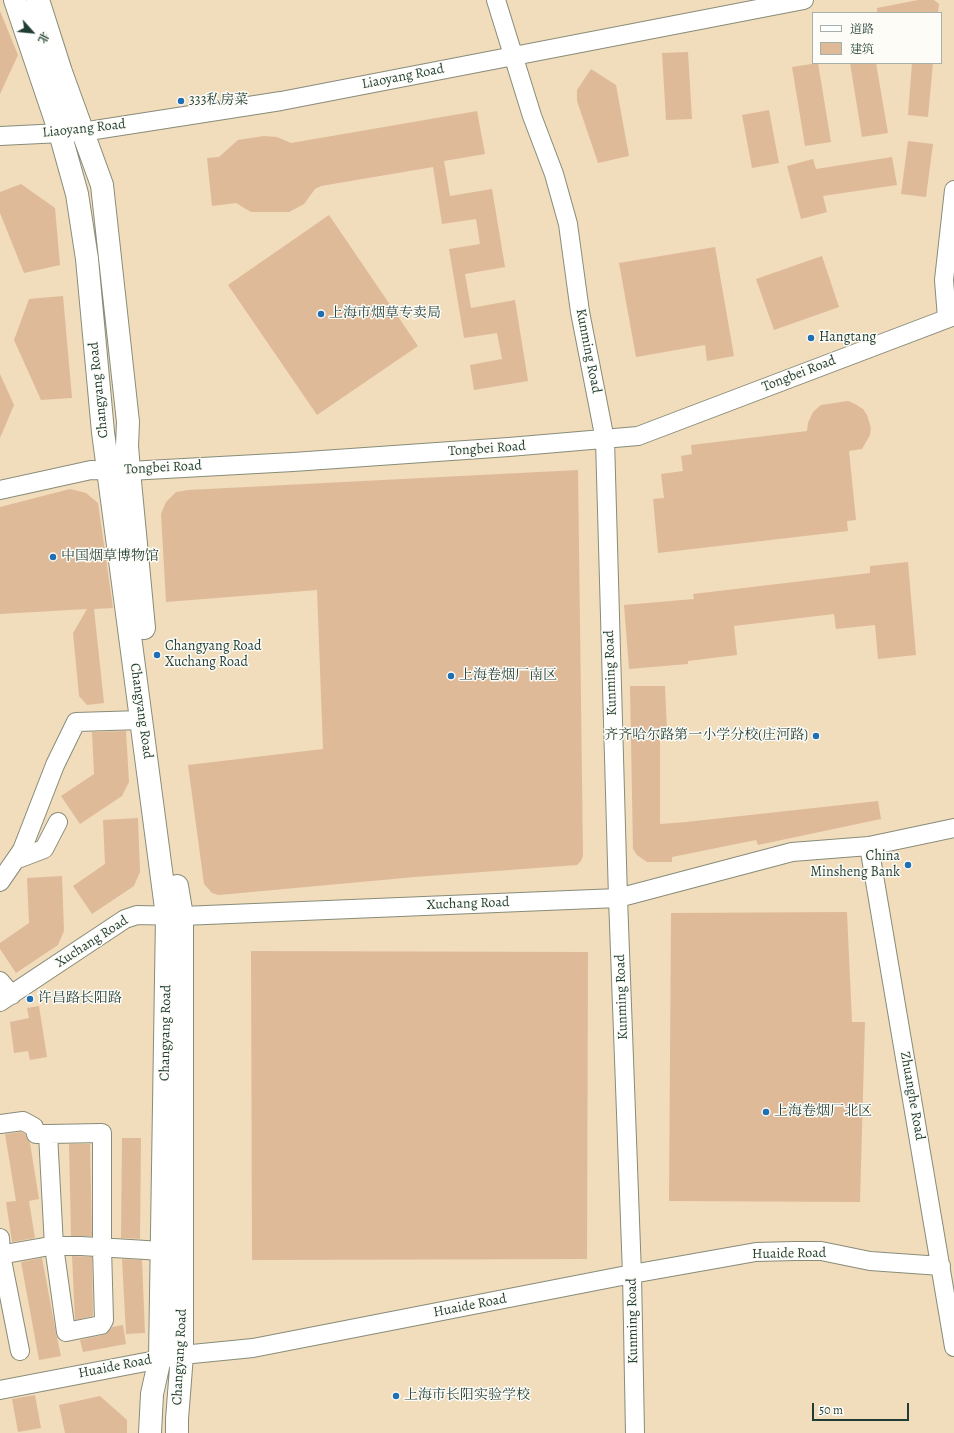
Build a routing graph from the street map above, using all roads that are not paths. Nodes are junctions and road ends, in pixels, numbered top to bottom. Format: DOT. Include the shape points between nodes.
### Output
graph roads {
  1 [pos="16,0"];
  2 [pos="38,0"];
  3 [pos="496,0"];
  4 [pos="804,0"];
  5 [pos="513,56"];
  6 [pos="82,132"];
  7 [pos="60,133"];
  8 [pos="0,136"];
  9 [pos="954,190"];
  10 [pos="951,317"];
  11 [pos="605,440"];
  12 [pos="119,470"];
  13 [pos="0,490"];
  14 [pos="142,720"];
  15 [pos="58,822"];
  16 [pos="954,828"];
  17 [pos="869,846"];
  18 [pos="14,860"];
  19 [pos="0,882"];
  20 [pos="618,898"];
  21 [pos="175,916"];
  22 [pos="0,981"];
  23 [pos="6,999"];
  24 [pos="0,1124"];
  25 [pos="48,1134"];
  26 [pos="54,1246"];
  27 [pos="102,1248"];
  28 [pos="0,1249"];
  29 [pos="162,1251"];
  30 [pos="941,1266"];
  31 [pos="632,1274"];
  32 [pos="954,1347"];
  33 [pos="20,1351"];
  34 [pos="182,1355"];
  35 [pos="160,1358"];
  36 [pos="0,1390"];
  37 [pos="150,1433"];
  38 [pos="177,1433"];
  39 [pos="635,1433"];
  1 -- 7 [label="main road, Changyang Road"];
  2 -- 6 [label="main road, Changyang Road"];
  3 -- 5 [label="street, Kunming Road"];
  4 -- 5 [label="street, Liaoyang Road"];
  5 -- 6 [label="street, Liaoyang Road" via="281,101"];
  5 -- 11 [label="street, Kunming Road" via="554,174 568,224 580,312"];
  6 -- 7 [label="street, Liaoyang Road"];
  6 -- 12 [label="main road, Changyang Road" via="102,185 128,422 127,446"];
  7 -- 8 [label="street, Liaoyang Road"];
  7 -- 12 [label="main road, Changyang Road" via="80,209 96,365"];
  9 -- 10 [label="street" via="944,280"];
  10 -- 11 [label="street, Tongbei Road" via="638,436"];
  11 -- 12 [label="street, Tongbei Road" via="301,461"];
  11 -- 20 [label="street, Kunming Road"];
  12 -- 13 [label="street, Tongbei Road" via="91,470"];
  12 -- 14 [label="main road, Changyang Road"];
  12 -- 21 [label="main road, Changyang Road" via="144,632 175,878"];
  14 -- 18 [label="street" via="76,722 55,765 22,850"];
  14 -- 21 [label="main road, Changyang Road"];
  15 -- 18 [label="street" via="44,849"];
  16 -- 17 [label="street, Xuchang Road"];
  17 -- 20 [label="street, Xuchang Road" via="792,852"];
  17 -- 30 [label="street, Zhuanghe Road"];
  18 -- 19 [label="street"];
  20 -- 21 [label="street, Xuchang Road"];
  20 -- 31 [label="street, Kunming Road"];
  21 -- 23 [label="street, Xuchang Road" via="137,915 125,920"];
  21 -- 29 [label="main road, Changyang Road"];
  21 -- 34 [label="main road, Changyang Road"];
  22 -- 23 [label="street"];
  24 -- 25 [label="street" via="23,1121 34,1127 36,1134"];
  25 -- 26 [label="street"];
  25 -- 27 [label="street" via="102,1133"];
  26 -- 27 [label="street"];
  26 -- 27 [label="street" via="66,1332 101,1325 104,1320"];
  26 -- 28 [label="street"];
  27 -- 29 [label="street"];
  28 -- 33 [label="street"];
  29 -- 35 [label="main road, Changyang Road"];
  30 -- 31 [label="street, Huaide Road" via="870,1260 821,1251 756,1252"];
  30 -- 32 [label="street, Zhuanghe Road"];
  31 -- 34 [label="street, Huaide Road" via="253,1348"];
  31 -- 39 [label="street, Kunming Road"];
  34 -- 35 [label="street, Huaide Road"];
  34 -- 38 [label="main road, Changyang Road"];
  35 -- 36 [label="street, Huaide Road"];
  35 -- 37 [label="main road, Changyang Road" via="152,1394"];
}
